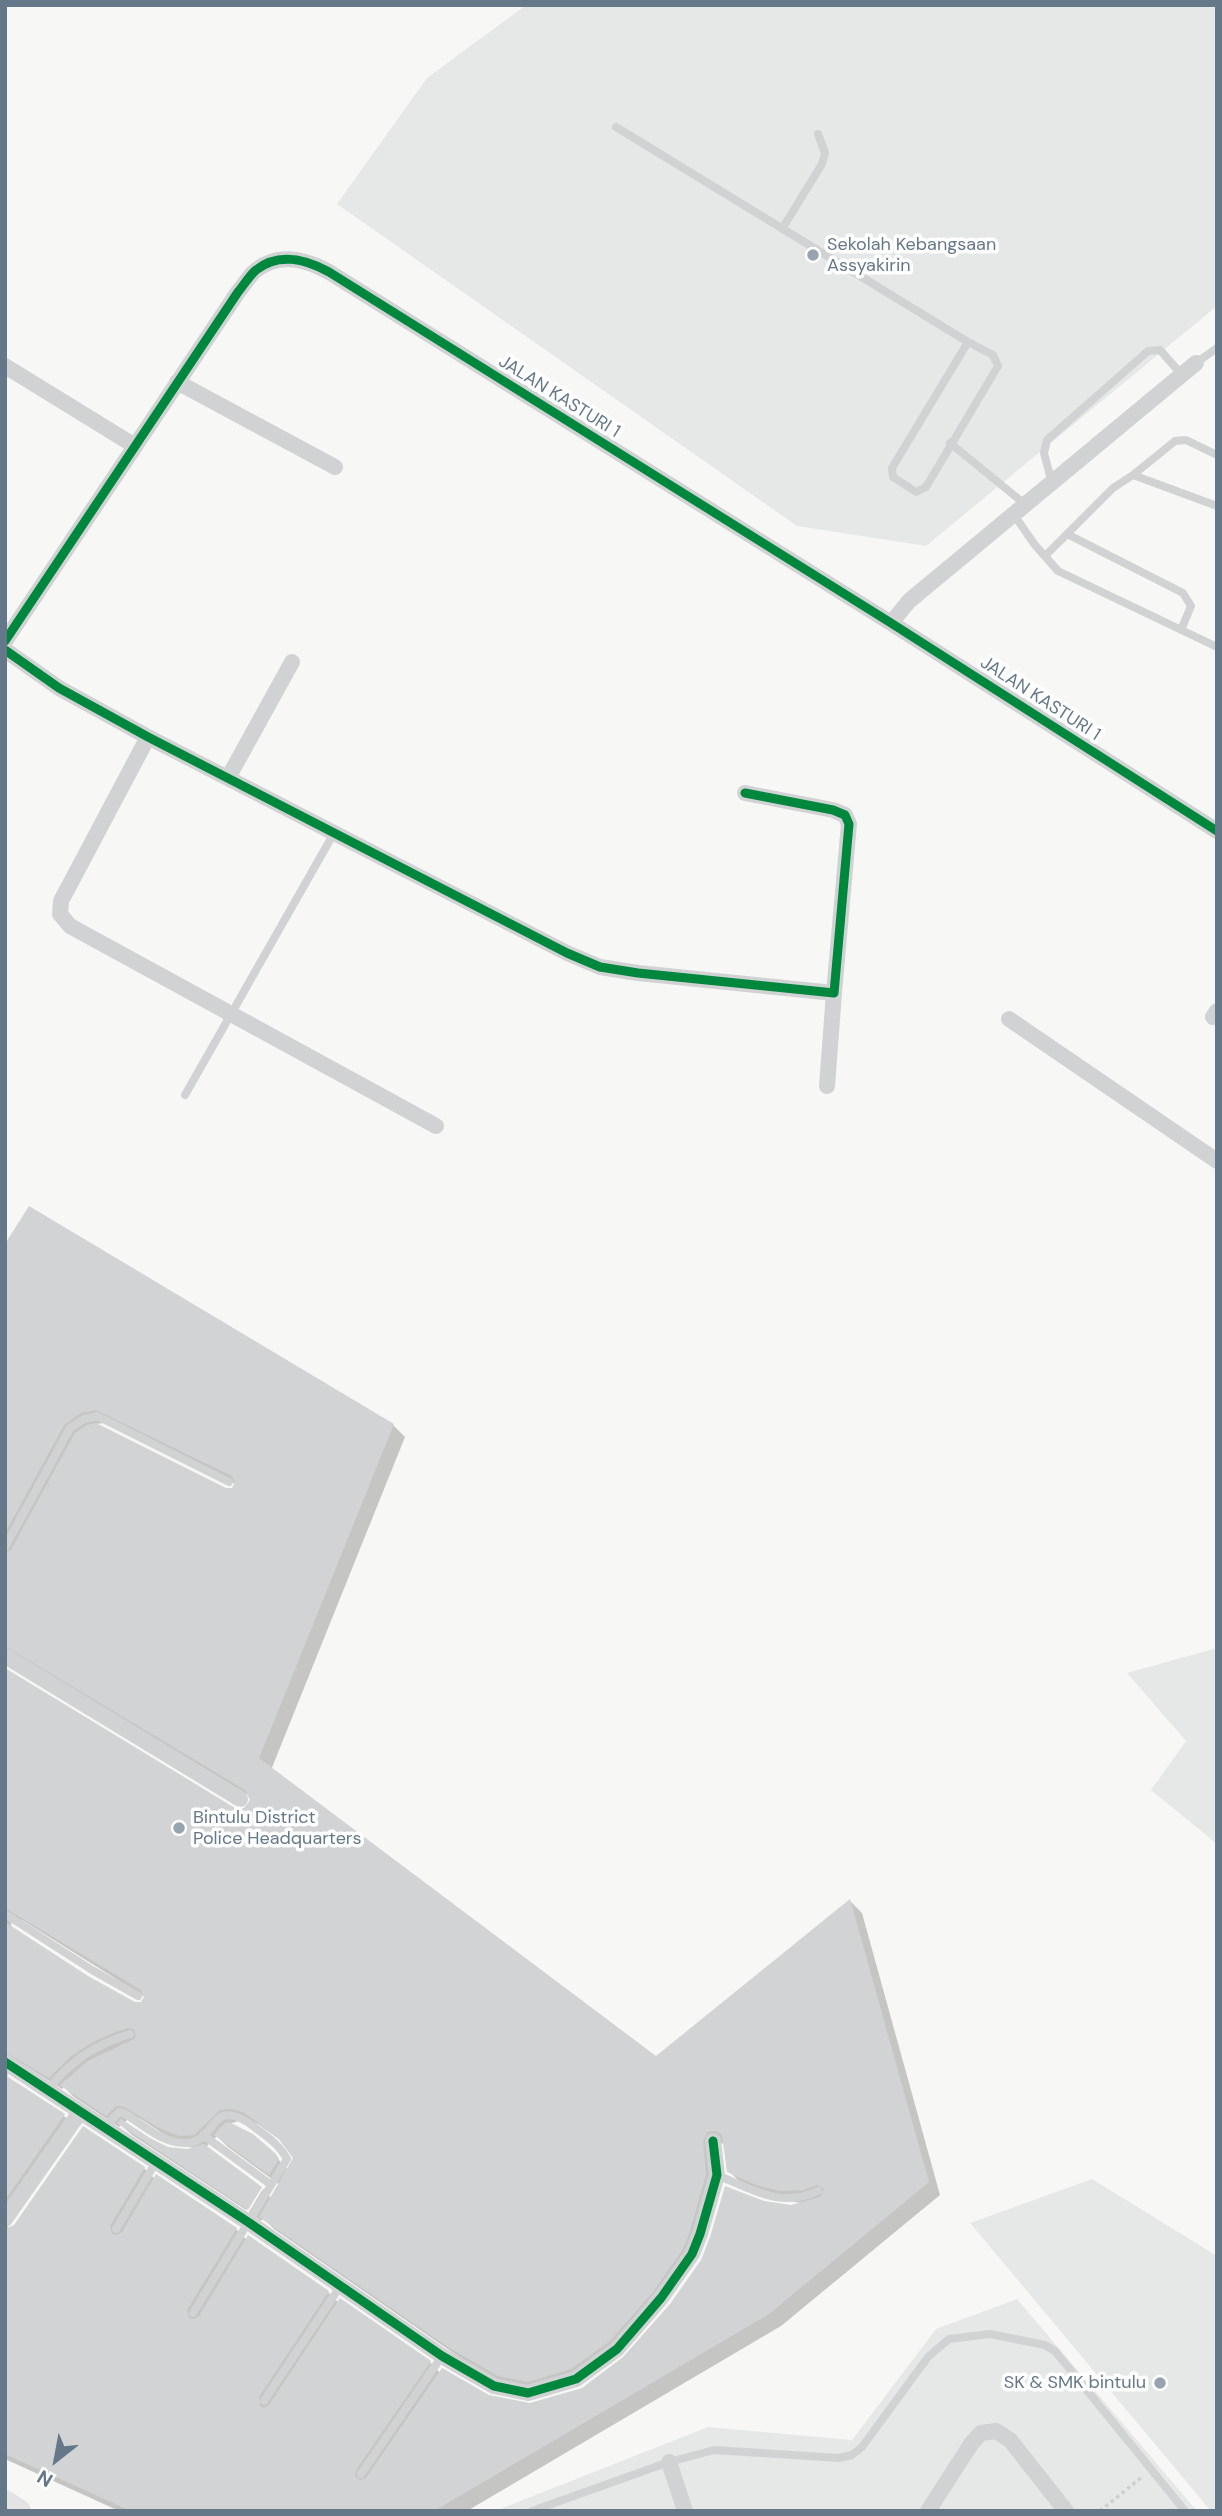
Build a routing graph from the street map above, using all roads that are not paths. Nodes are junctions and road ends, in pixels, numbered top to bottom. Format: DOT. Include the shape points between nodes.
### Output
graph roads {
  1 [pos="616,127"];
  2 [pos="818,134"];
  3 [pos="782,229"];
  4 [pos="968,342"];
  5 [pos="1217,348"];
  6 [pos="1196,363"];
  7 [pos="5,366"];
  8 [pos="1182,375"];
  9 [pos="177,382"];
  10 [pos="950,443"];
  11 [pos="135,446"];
  12 [pos="1217,455"];
  13 [pos="335,467"];
  14 [pos="1133,475"];
  15 [pos="1052,483"];
  16 [pos="1217,506"];
  17 [pos="1020,510"];
  18 [pos="1067,534"];
  19 [pos="1045,556"];
  20 [pos="891,623"];
  21 [pos="1181,630"];
  22 [pos="5,641"];
  23 [pos="1217,647"];
  24 [pos="5,650"];
  25 [pos="292,662"];
  26 [pos="148,737"];
  27 [pos="228,779"];
  28 [pos="745,793"];
  29 [pos="1217,831"];
  30 [pos="334,834"];
  31 [pos="834,993"];
  32 [pos="231,1014"];
  33 [pos="1009,1019"];
  34 [pos="827,1086"];
  35 [pos="185,1095"];
  36 [pos="436,1126"];
  37 [pos="1217,1161"];
  38 [pos="229,1482"];
  39 [pos="5,1547"];
  40 [pos="5,1656"];
  41 [pos="240,1799"];
  42 [pos="5,1914"];
  43 [pos="138,1996"];
  44 [pos="130,2034"];
  45 [pos="5,2062"];
  46 [pos="47,2090"];
  47 [pos="80,2112"];
  48 [pos="104,2128"];
  49 [pos="203,2135"];
  50 [pos="713,2141"];
  51 [pos="156,2162"];
  52 [pos="717,2175"];
  53 [pos="270,2184"];
  54 [pos="818,2191"];
  55 [pos="5,2219"];
  56 [pos="248,2222"];
  57 [pos="116,2229"];
  58 [pos="341,2285"];
  59 [pos="193,2313"];
  60 [pos="442,2356"];
  61 [pos="264,2401"];
  62 [pos="668,2462"];
  63 [pos="361,2474"];
  64 [pos="5,2502"];
  65 [pos="19,2511"];
  66 [pos="532,2511"];
  67 [pos="684,2511"];
  68 [pos="928,2511"];
  69 [pos="1066,2511"];
  70 [pos="1185,2511"];
  1 -- 3 [label="lane"];
  2 -- 3 [label="lane" via="825,153 822,164"];
  3 -- 4 [label="lane"];
  4 -- 10 [label="lane" via="993,355 998,366"];
  4 -- 10 [label="lane" via="892,468 893,477 916,492 922,491"];
  5 -- 6 [label="lane"];
  6 -- 8 [label="street"];
  7 -- 11 [label="street"];
  8 -- 15 [label="street"];
  8 -- 15 [label="lane" via="1160,350 1148,351 1048,440 1044,453"];
  9 -- 11 [label="street, JALAN KASTURI 1"];
  9 -- 13 [label="street"];
  9 -- 20 [label="street, JALAN KASTURI 1" via="256,270 279,259 312,263"];
  10 -- 17 [label="lane"];
  11 -- 22 [label="street, JALAN KASTURI 1"];
  12 -- 14 [label="lane" via="1186,440 1175,442"];
  14 -- 16 [label="lane"];
  14 -- 18 [label="lane" via="1113,488"];
  15 -- 17 [label="street"];
  17 -- 19 [label="lane"];
  17 -- 20 [label="street" via="909,601"];
  18 -- 19 [label="lane"];
  18 -- 21 [label="lane" via="1183,593 1191,606"];
  19 -- 21 [label="lane" via="1058,570"];
  20 -- 29 [label="street, JALAN KASTURI 1"];
  21 -- 23 [label="lane"];
  24 -- 26 [label="street" via="59,688"];
  25 -- 27 [label="street"];
  26 -- 27 [label="street"];
  26 -- 32 [label="street" via="61,901 60,914 71,926"];
  27 -- 30 [label="street"];
  28 -- 31 [label="street" via="845,815 849,824"];
  30 -- 31 [label="street" via="600,967"];
  30 -- 32 [label="lane"];
  31 -- 34 [label="street"];
  32 -- 35 [label="lane"];
  32 -- 36 [label="street"];
  33 -- 37 [label="street"];
  38 -- 39 [label="lane" via="97,1416 84,1419 70,1428"];
  40 -- 41 [label="street"];
  42 -- 43 [label="lane"];
  44 -- 46 [label="lane" via="107,2041 66,2067"];
  45 -- 46 [label="street"];
  46 -- 47 [label="street"];
  47 -- 48 [label="street"];
  47 -- 55 [label="street"];
  48 -- 49 [label="lane" via="119,2112 170,2142 189,2144"];
  48 -- 51 [label="street"];
  49 -- 53 [label="lane"];
  49 -- 53 [label="lane" via="222,2116 242,2117 282,2149 287,2159"];
  50 -- 52 [label="street"];
  51 -- 56 [label="street"];
  51 -- 57 [label="lane"];
  52 -- 54 [label="lane" via="786,2200"];
  52 -- 60 [label="street" via="692,2254 617,2348 576,2379 528,2393 494,2386"];
  53 -- 56 [label="lane"];
  56 -- 58 [label="street"];
  56 -- 59 [label="lane"];
  58 -- 60 [label="street"];
  58 -- 61 [label="lane"];
  60 -- 63 [label="lane"];
  62 -- 66 [label="lane"];
  62 -- 67 [label="street"];
  62 -- 70 [label="lane" via="714,2450 852,2455 928,2357 949,2339 990,2334 1045,2344 1055,2351"];
  64 -- 65 [label="main road"];
  68 -- 69 [label="street" via="971,2444 981,2433 996,2431 1010,2440"];
}
